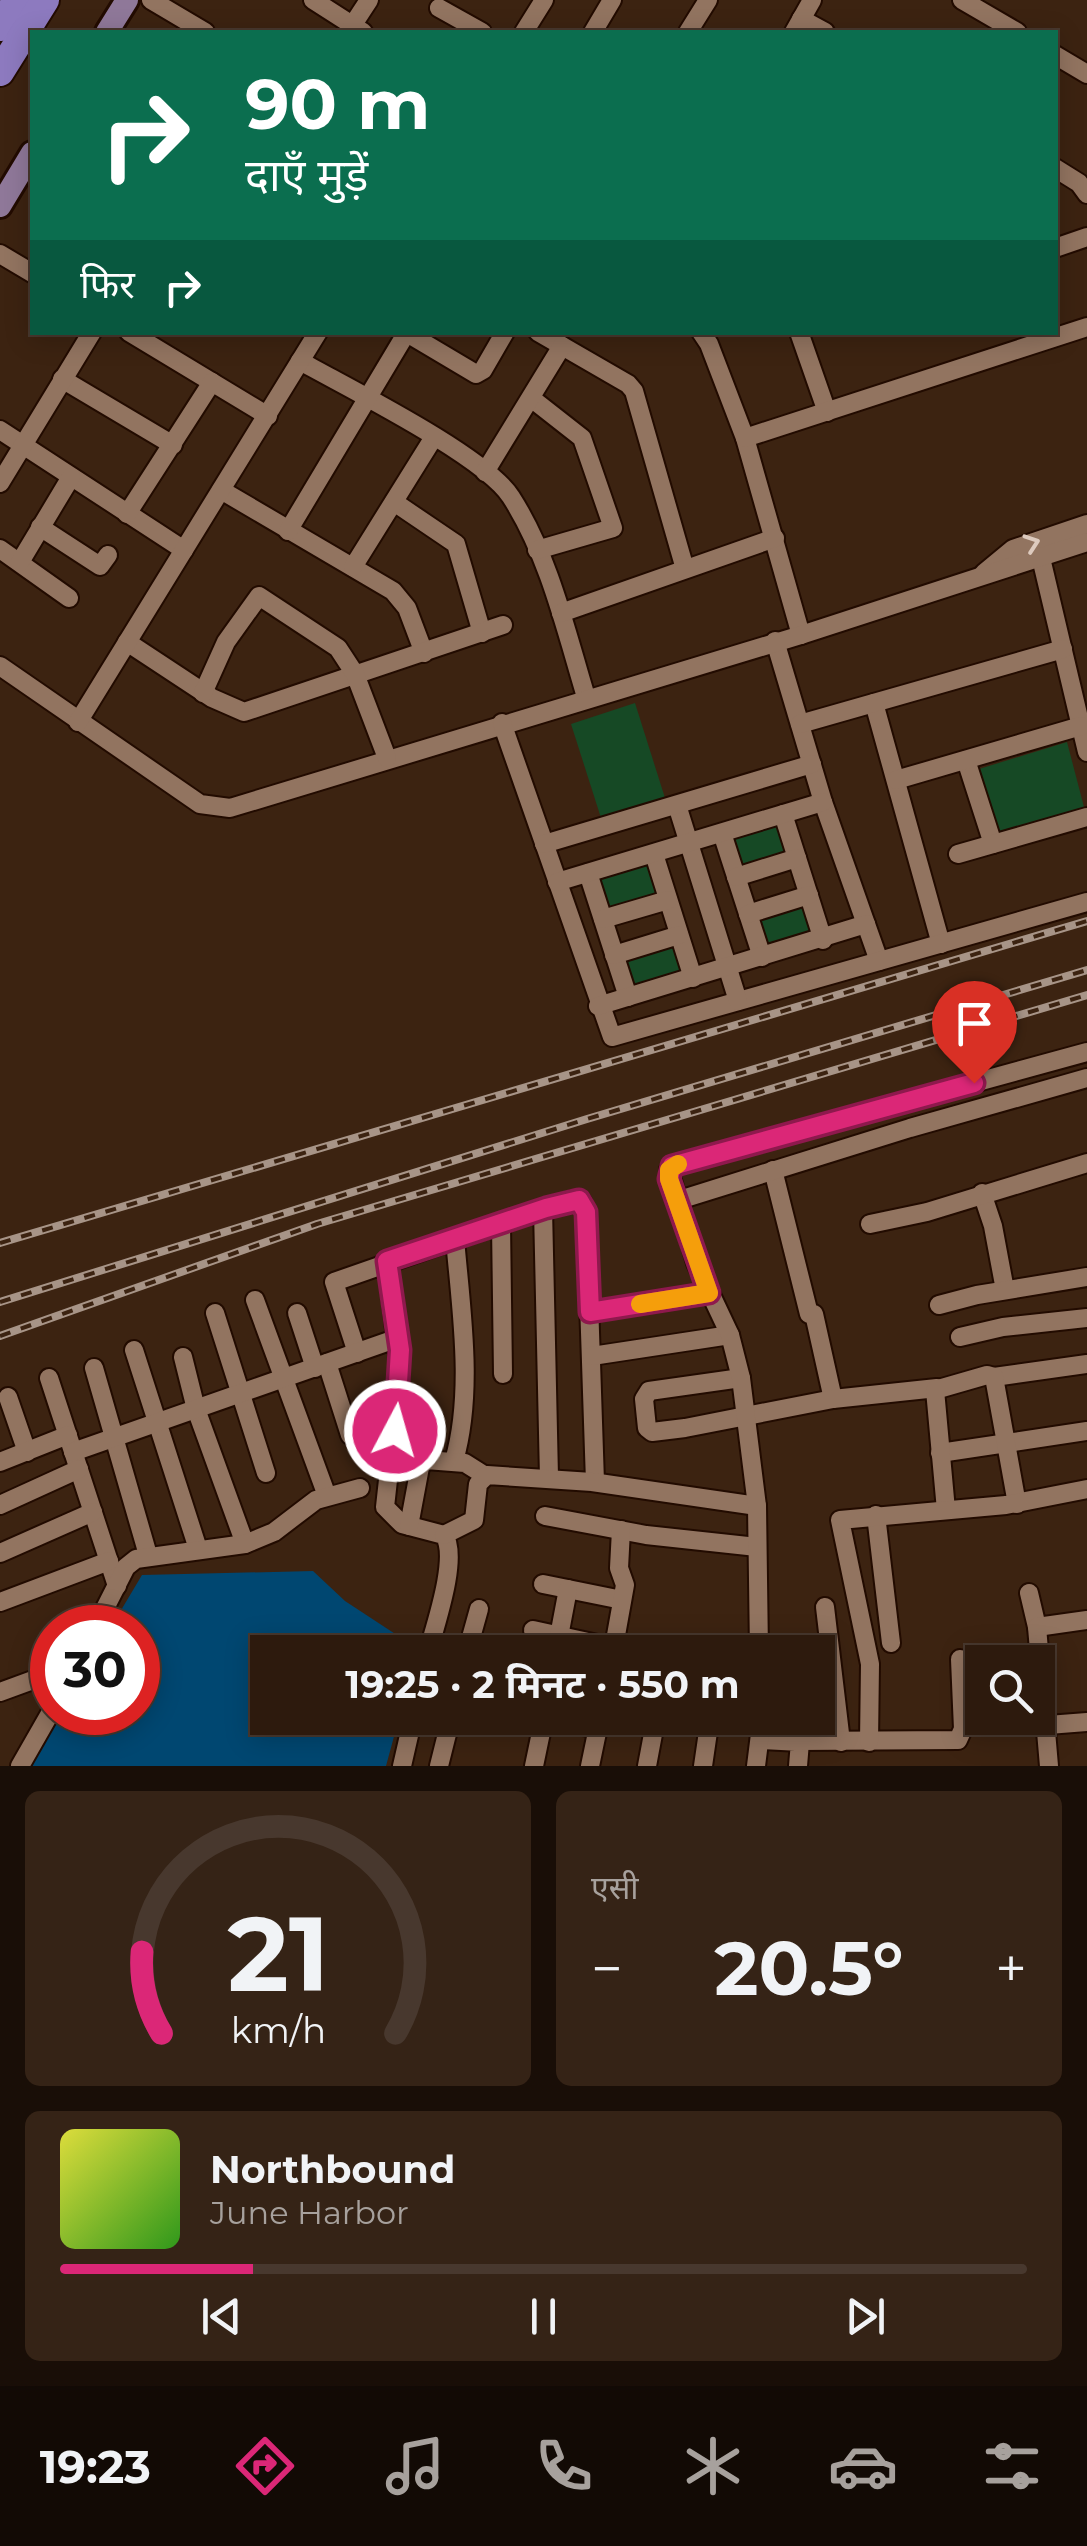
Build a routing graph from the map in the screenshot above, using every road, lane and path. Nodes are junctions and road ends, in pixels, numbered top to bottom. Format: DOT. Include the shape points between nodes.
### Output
graph roads {
  1 [pos="17,0"];
  2 [pos="44,0"];
  3 [pos="127,0"];
  4 [pos="151,0"];
  5 [pos="312,0"];
  6 [pos="369,0"];
  7 [pos="544,0"];
  8 [pos="612,0"];
  9 [pos="708,0"];
  10 [pos="812,0"];
  11 [pos="971,2"];
  12 [pos="442,4"];
  13 [pos="424,22"];
  14 [pos="797,26"];
  15 [pos="0,27"];
  16 [pos="357,29"];
  17 [pos="108,30"];
  18 [pos="202,30"];
  19 [pos="479,30"];
  20 [pos="525,30"];
  21 [pos="593,30"];
  22 [pos="689,30"];
  23 [pos="1014,30"];
  24 [pos="1058,57"];
  25 [pos="0,72"];
  26 [pos="1087,74"];
  27 [pos="30,157"];
  28 [pos="1058,170"];
  29 [pos="1087,194"];
  30 [pos="0,206"];
  31 [pos="1087,237"];
  32 [pos="1058,247"];
  33 [pos="0,254"];
  34 [pos="30,273"];
  35 [pos="1087,326"];
  36 [pos="90,335"];
  37 [pos="316,335"];
  38 [pos="406,335"];
  39 [pos="410,335"];
  40 [pos="504,335"];
  41 [pos="543,335"];
  42 [pos="703,335"];
  43 [pos="800,335"];
  44 [pos="155,339"];
  45 [pos="562,346"];
  46 [pos="300,361"];
  47 [pos="62,379"];
  48 [pos="212,382"];
  49 [pos="531,398"];
  50 [pos="368,399"];
  51 [pos="826,412"];
  52 [pos="268,416"];
  53 [pos="0,430"];
  54 [pos="434,437"];
  55 [pos="744,438"];
  56 [pos="22,444"];
  57 [pos="173,445"];
  58 [pos="485,472"];
  59 [pos="71,476"];
  60 [pos="0,483"];
  61 [pos="221,490"];
  62 [pos="394,502"];
  63 [pos="127,514"];
  64 [pos="1087,524"];
  65 [pos="40,527"];
  66 [pos="288,531"];
  67 [pos="775,538"];
  68 [pos="1087,542"];
  69 [pos="0,549"];
  70 [pos="184,550"];
  71 [pos="536,550"];
  72 [pos="108,555"];
  73 [pos="1042,558"];
  74 [pos="20,562"];
  75 [pos="353,567"];
  76 [pos="686,568"];
  77 [pos="984,573"];
  78 [pos="69,598"];
  79 [pos="561,613"];
  80 [pos="504,626"];
  81 [pos="482,633"];
  82 [pos="801,635"];
  83 [pos="127,642"];
  84 [pos="775,642"];
  85 [pos="1063,649"];
  86 [pos="424,652"];
  87 [pos="0,666"];
  88 [pos="355,674"];
  89 [pos="203,693"];
  90 [pos="586,697"];
  91 [pos="874,703"];
  92 [pos="78,722"];
  93 [pos="502,723"];
  94 [pos="800,724"];
  95 [pos="1081,726"];
  96 [pos="1087,752"];
  97 [pos="386,758"];
  98 [pos="966,760"];
  99 [pos="812,764"];
  100 [pos="896,780"];
  101 [pos="823,802"];
  102 [pos="677,805"];
  103 [pos="783,814"];
  104 [pos="1087,817"];
  105 [pos="722,832"];
  106 [pos="689,842"];
  107 [pos="544,844"];
  108 [pos="994,844"];
  109 [pos="654,854"];
  110 [pos="958,854"];
  111 [pos="797,858"];
  112 [pos="588,874"];
  113 [pos="736,877"];
  114 [pos="557,882"];
  115 [pos="809,895"];
  116 [pos="668,900"];
  117 [pos="1087,902"];
  118 [pos="748,914"];
  119 [pos="603,919"];
  120 [pos="866,924"];
  121 [pos="679,935"];
  122 [pos="823,940"];
  123 [pos="941,944"];
  124 [pos="614,955"];
  125 [pos="762,958"];
  126 [pos="879,961"];
  127 [pos="729,967"];
  128 [pos="692,978"];
  129 [pos="628,997"];
  130 [pos="738,1001"];
  131 [pos="598,1006"];
  132 [pos="1087,1052"];
  133 [pos="1087,1078"];
  134 [pos="1087,1163"];
  135 [pos="773,1170"];
  136 [pos="982,1194"];
  137 [pos="676,1200"];
  138 [pos="543,1209"];
  139 [pos="501,1224"];
  140 [pos="870,1224"];
  141 [pos="455,1239"];
  142 [pos="387,1261"];
  143 [pos="1087,1277"];
  144 [pos="1005,1290"];
  145 [pos="709,1293"];
  146 [pos="255,1300"];
  147 [pos="939,1305"];
  148 [pos="590,1312"];
  149 [pos="215,1313"];
  150 [pos="297,1313"];
  151 [pos="1087,1318"];
  152 [pos="730,1335"];
  153 [pos="960,1337"];
  154 [pos="398,1338"];
  155 [pos="134,1350"];
  156 [pos="357,1353"];
  157 [pos="182,1356"];
  158 [pos="592,1356"];
  159 [pos="1087,1364"];
  160 [pos="321,1366"];
  161 [pos="94,1368"];
  162 [pos="503,1374"];
  163 [pos="994,1377"];
  164 [pos="50,1378"];
  165 [pos="742,1378"];
  166 [pos="282,1379"];
  167 [pos="937,1388"];
  168 [pos="240,1394"];
  169 [pos="8,1396"];
  170 [pos="833,1400"];
  171 [pos="196,1409"];
  172 [pos="744,1414"];
  173 [pos="156,1423"];
  174 [pos="1087,1431"];
  175 [pos="350,1436"];
  176 [pos="116,1438"];
  177 [pos="1005,1444"];
  178 [pos="27,1452"];
  179 [pos="73,1452"];
  180 [pos="940,1453"];
  181 [pos="454,1461"];
  182 [pos="0,1462"];
  183 [pos="266,1473"];
  184 [pos="484,1475"];
  185 [pos="549,1477"];
  186 [pos="595,1482"];
  187 [pos="360,1488"];
  188 [pos="1087,1490"];
  189 [pos="327,1496"];
  190 [pos="1017,1504"];
  191 [pos="0,1505"];
  192 [pos="757,1506"];
  193 [pos="946,1510"];
  194 [pos="93,1512"];
  195 [pos="876,1515"];
  196 [pos="545,1516"];
  197 [pos="409,1526"];
  198 [pos="621,1530"];
  199 [pos="444,1535"];
  200 [pos="246,1544"];
  201 [pos="757,1547"];
  202 [pos="198,1549"];
  203 [pos="0,1553"];
  204 [pos="148,1554"];
  205 [pos="109,1561"];
  206 [pos="543,1584"];
  207 [pos="116,1586"];
  208 [pos="568,1589"];
  209 [pos="1029,1593"];
  210 [pos="622,1600"];
  211 [pos="0,1602"];
  212 [pos="107,1605"];
  213 [pos="825,1607"];
  214 [pos="479,1609"];
  215 [pos="1087,1620"];
  216 [pos="1038,1628"];
  217 [pos="533,1630"];
  218 [pos="432,1635"];
  219 [pos="472,1635"];
  220 [pos="542,1635"];
  221 [pos="560,1635"];
  222 [pos="616,1635"];
  223 [pos="759,1635"];
  224 [pos="891,1643"];
  225 [pos="1040,1645"];
  226 [pos="960,1659"];
  227 [pos="30,1681"];
  228 [pos="0,1692"];
  229 [pos="1087,1722"];
  230 [pos="1055,1724"];
  231 [pos="38,1735"];
  232 [pos="409,1735"];
  233 [pos="447,1735"];
  234 [pos="540,1735"];
  235 [pos="597,1735"];
  236 [pos="653,1735"];
  237 [pos="708,1735"];
  238 [pos="760,1735"];
  239 [pos="1048,1735"];
  240 [pos="760,1740"];
  241 [pos="796,1741"];
  242 [pos="840,1742"];
  243 [pos="869,1742"];
  244 [pos="20,1766"];
  245 [pos="402,1766"];
  246 [pos="439,1766"];
  247 [pos="534,1766"];
  248 [pos="590,1766"];
  249 [pos="647,1766"];
  250 [pos="703,1766"];
  251 [pos="756,1766"];
  252 [pos="798,1766"];
  253 [pos="1049,1766"];
  1 -- 15 [label="highway"];
  2 -- 25 [label="highway"];
  3 -- 17 [label="main road"];
  4 -- 18 [label="street"];
  5 -- 16 [label="street"];
  6 -- 16 [label="street"];
  7 -- 20 [label="street"];
  8 -- 21 [label="street"];
  9 -- 22 [label="street"];
  10 -- 14 [label="street"];
  11 -- 23 [label="street"];
  12 -- 13 [label="street"];
  12 -- 19 [label="street"];
  24 -- 26 [label="street"];
  27 -- 30 [label="main road"];
  28 -- 29 [label="street"];
  31 -- 32 [label="street"];
  33 -- 34 [label="street"];
  35 -- 51 [label="street"];
  36 -- 47 [label="street"];
  37 -- 46 [label="street"];
  38 -- 50 [label="street"];
  39 -- 40 [label="street" via="476,374"];
  41 -- 45 [label="street"];
  42 -- 55 [label="street"];
  43 -- 51 [label="street"];
  44 -- 48 [label="street"];
  45 -- 49 [label="street"];
  45 -- 76 [label="street" via="634,391"];
  46 -- 50 [label="street"];
  46 -- 52 [label="street"];
  47 -- 56 [label="street"];
  47 -- 57 [label="street"];
  48 -- 52 [label="street"];
  48 -- 57 [label="street"];
  49 -- 58 [label="street"];
  49 -- 71 [label="street" via="582,438 613,528"];
  50 -- 54 [label="street"];
  50 -- 66 [label="street"];
  51 -- 55 [label="street"];
  52 -- 61 [label="street"];
  53 -- 56 [label="street"];
  54 -- 58 [label="street"];
  54 -- 62 [label="street"];
  55 -- 67 [label="street"];
  56 -- 59 [label="street"];
  56 -- 60 [label="street"];
  57 -- 63 [label="street"];
  58 -- 71 [label="street" via="512,498"];
  59 -- 63 [label="street"];
  59 -- 65 [label="street"];
  61 -- 66 [label="street"];
  61 -- 70 [label="street"];
  62 -- 75 [label="street"];
  62 -- 81 [label="street" via="456,544"];
  63 -- 70 [label="street"];
  77 -- 64 [label="street, one-way" via="1013,550"];
  65 -- 72 [label="street" via="100,566"];
  65 -- 74 [label="street"];
  66 -- 75 [label="street"];
  67 -- 76 [label="street"];
  67 -- 82 [label="street"];
  68 -- 73 [label="street"];
  69 -- 74 [label="street"];
  70 -- 83 [label="street"];
  71 -- 79 [label="street"];
  73 -- 77 [label="street"];
  73 -- 85 [label="street"];
  74 -- 78 [label="street"];
  75 -- 86 [label="street" via="399,595"];
  76 -- 79 [label="street"];
  77 -- 82 [label="street"];
  79 -- 90 [label="street"];
  80 -- 81 [label="street"];
  81 -- 86 [label="street"];
  82 -- 84 [label="street"];
  83 -- 89 [label="street"];
  83 -- 92 [label="street"];
  84 -- 90 [label="street"];
  84 -- 94 [label="street"];
  85 -- 91 [label="street"];
  85 -- 95 [label="street"];
  86 -- 88 [label="street"];
  87 -- 92 [label="street"];
  88 -- 89 [label="street" via="244,712"];
  88 -- 89 [label="street" via="338,648 259,596 226,642"];
  88 -- 97 [label="street"];
  90 -- 93 [label="street"];
  91 -- 94 [label="street"];
  91 -- 100 [label="street"];
  92 -- 97 [label="street" via="200,804 217,808"];
  93 -- 97 [label="street"];
  93 -- 107 [label="street"];
  94 -- 99 [label="street"];
  95 -- 96 [label="street"];
  95 -- 98 [label="street"];
  98 -- 100 [label="street"];
  98 -- 108 [label="street"];
  99 -- 101 [label="street"];
  99 -- 102 [label="street"];
  100 -- 123 [label="street"];
  101 -- 103 [label="street"];
  101 -- 120 [label="street"];
  102 -- 106 [label="street"];
  102 -- 107 [label="street"];
  103 -- 105 [label="street"];
  103 -- 111 [label="street"];
  104 -- 108 [label="street"];
  105 -- 106 [label="street"];
  105 -- 113 [label="street"];
  106 -- 109 [label="street"];
  106 -- 127 [label="street"];
  107 -- 114 [label="street"];
  108 -- 110 [label="street"];
  109 -- 112 [label="street"];
  109 -- 116 [label="street"];
  111 -- 113 [label="street"];
  111 -- 115 [label="street"];
  112 -- 114 [label="street"];
  112 -- 119 [label="street"];
  113 -- 118 [label="street"];
  114 -- 131 [label="street"];
  115 -- 118 [label="street"];
  115 -- 122 [label="street"];
  116 -- 119 [label="street"];
  116 -- 121 [label="street"];
  117 -- 123 [label="street"];
  118 -- 125 [label="street"];
  119 -- 124 [label="street"];
  120 -- 122 [label="street"];
  120 -- 126 [label="street"];
  121 -- 124 [label="street"];
  121 -- 128 [label="street"];
  122 -- 125 [label="street"];
  123 -- 126 [label="street"];
  124 -- 129 [label="street"];
  125 -- 127 [label="street"];
  126 -- 130 [label="street"];
  127 -- 128 [label="street"];
  127 -- 130 [label="street"];
  128 -- 129 [label="street"];
  129 -- 131 [label="street"];
  130 -- 131 [label="street" via="612,1038"];
  132 -- 137 [label="street" via="674,1165 668,1173"];
  133 -- 135 [label="street"];
  134 -- 136 [label="street"];
  135 -- 137 [label="street"];
  135 -- 170 [label="street"];
  136 -- 140 [label="street"];
  136 -- 144 [label="street"];
  137 -- 145 [label="street"];
  138 -- 139 [label="street"];
  138 -- 148 [label="street" via="574,1200 584,1206"];
  138 -- 185 [label="street"];
  139 -- 141 [label="street"];
  139 -- 162 [label="street"];
  141 -- 142 [label="street"];
  141 -- 181 [label="street" via="463,1378"];
  142 -- 154 [label="street"];
  142 -- 156 [label="street" via="334,1282"];
  143 -- 144 [label="street"];
  144 -- 147 [label="street"];
  145 -- 148 [label="street"];
  145 -- 152 [label="street"];
  146 -- 166 [label="street"];
  148 -- 158 [label="street"];
  149 -- 168 [label="street"];
  150 -- 160 [label="street"];
  151 -- 153 [label="street"];
  152 -- 158 [label="street"];
  152 -- 165 [label="street"];
  154 -- 156 [label="street"];
  154 -- 197 [label="street" via="399,1404 385,1501 390,1515"];
  155 -- 173 [label="street"];
  156 -- 160 [label="street"];
  157 -- 171 [label="street"];
  158 -- 186 [label="street"];
  159 -- 163 [label="street"];
  160 -- 166 [label="street"];
  160 -- 175 [label="street"];
  161 -- 176 [label="street"];
  163 -- 167 [label="street"];
  163 -- 177 [label="street"];
  164 -- 179 [label="street"];
  165 -- 172 [label="street"];
  165 -- 172 [label="street" via="649,1390 645,1416 652,1432"];
  166 -- 168 [label="street"];
  166 -- 189 [label="street"];
  167 -- 170 [label="street"];
  167 -- 180 [label="street"];
  168 -- 171 [label="street"];
  168 -- 183 [label="street"];
  169 -- 178 [label="street"];
  170 -- 172 [label="street"];
  171 -- 173 [label="street"];
  171 -- 200 [label="street"];
  172 -- 192 [label="street"];
  173 -- 176 [label="street"];
  173 -- 202 [label="street"];
  174 -- 177 [label="street"];
  176 -- 179 [label="street"];
  176 -- 204 [label="street"];
  177 -- 180 [label="street"];
  177 -- 190 [label="street"];
  178 -- 179 [label="street"];
  178 -- 182 [label="street"];
  179 -- 191 [label="street"];
  179 -- 194 [label="street"];
  180 -- 193 [label="street"];
  181 -- 184 [label="street"];
  181 -- 197 [label="street" via="420,1465"];
  184 -- 185 [label="street"];
  184 -- 199 [label="street" via="474,1520"];
  185 -- 186 [label="street"];
  186 -- 192 [label="street"];
  187 -- 189 [label="street"];
  188 -- 190 [label="street"];
  189 -- 200 [label="street"];
  190 -- 193 [label="street"];
  192 -- 201 [label="street"];
  193 -- 195 [label="street"];
  194 -- 203 [label="street"];
  194 -- 205 [label="street"];
  195 -- 224 [label="street"];
  195 -- 243 [label="street" via="839,1523 870,1664"];
  196 -- 198 [label="street"];
  197 -- 199 [label="street"];
  198 -- 201 [label="street"];
  198 -- 210 [label="street"];
  199 -- 218 [label="street" via="448,1565"];
  200 -- 202 [label="street"];
  201 -- 223 [label="street"];
  202 -- 204 [label="street"];
  204 -- 207 [label="street" via="130,1563"];
  205 -- 207 [label="street"];
  205 -- 211 [label="street"];
  206 -- 208 [label="street"];
  207 -- 212 [label="street"];
  208 -- 210 [label="street"];
  208 -- 221 [label="street"];
  209 -- 216 [label="street"];
  210 -- 222 [label="street"];
  213 -- 242 [label="street"];
  214 -- 219 [label="street"];
  215 -- 216 [label="street"];
  216 -- 225 [label="street"];
  217 -- 220 [label="street"];
  226 -- 243 [label="street" via="958,1740"];
  227 -- 228 [label="street"];
  229 -- 230 [label="street"];
  231 -- 244 [label="street"];
  232 -- 245 [label="street"];
  233 -- 246 [label="street"];
  234 -- 247 [label="street"];
  235 -- 248 [label="street"];
  236 -- 249 [label="street"];
  237 -- 250 [label="street"];
  238 -- 240 [label="street"];
  239 -- 253 [label="street"];
  240 -- 241 [label="street"];
  240 -- 251 [label="street"];
  241 -- 242 [label="street"];
  241 -- 252 [label="street"];
  242 -- 243 [label="street"];
}
